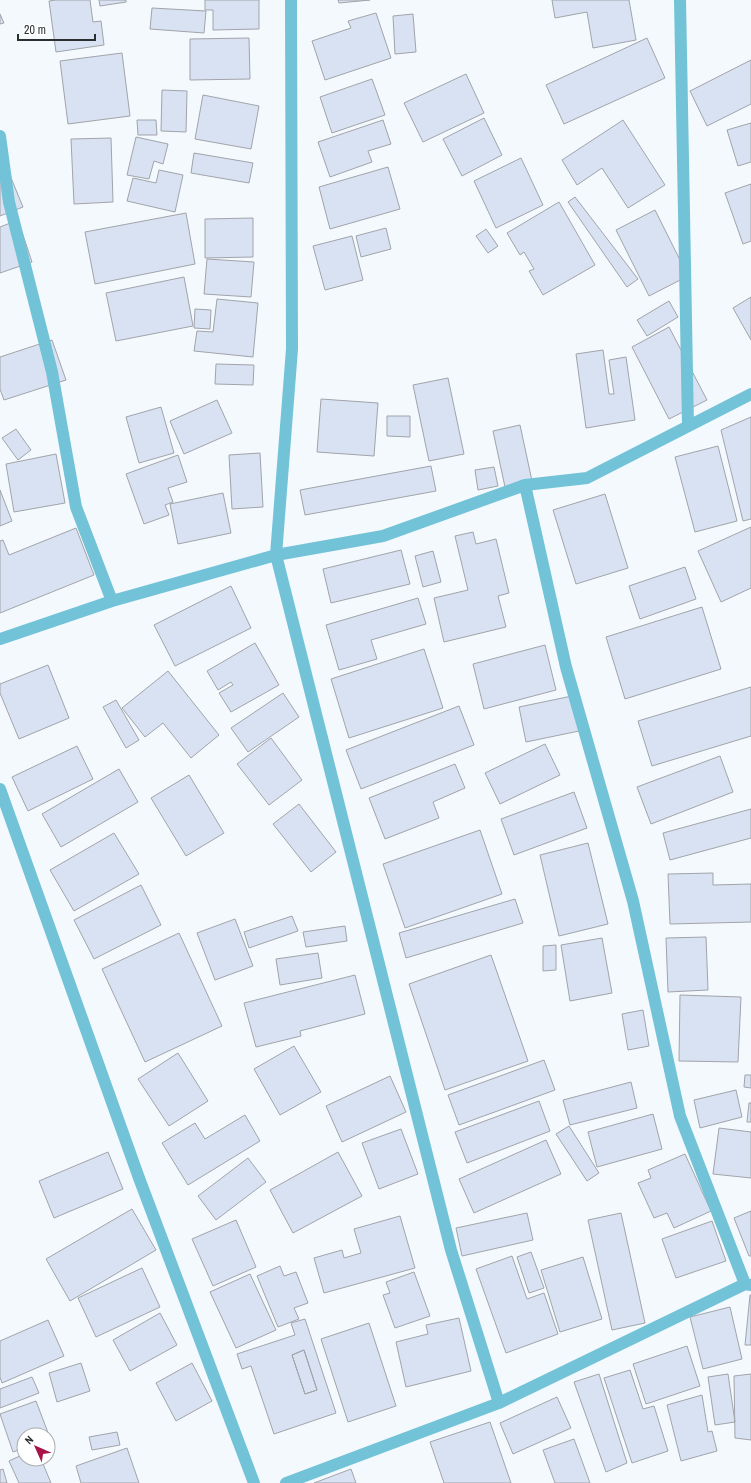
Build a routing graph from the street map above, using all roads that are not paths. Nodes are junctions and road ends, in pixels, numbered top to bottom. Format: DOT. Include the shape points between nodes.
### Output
graph roads {
  1 [pos="291,0"];
  2 [pos="680,0"];
  3 [pos="0,136"];
  4 [pos="751,394"];
  5 [pos="688,426"];
  6 [pos="525,485"];
  7 [pos="276,555"];
  8 [pos="112,601"];
  9 [pos="0,639"];
  10 [pos="0,789"];
  11 [pos="748,1284"];
  12 [pos="499,1403"];
  13 [pos="254,1483"];
  14 [pos="286,1483"];
  1 -- 7 [label="street" via="292,349"];
  2 -- 5 [label="street"];
  3 -- 8 [label="street" via="9,202 52,372 76,507"];
  4 -- 5 [label="street"];
  5 -- 6 [label="street" via="587,478"];
  6 -- 7 [label="street" via="383,536"];
  6 -- 11 [label="street" via="566,667 633,901 680,1116"];
  7 -- 8 [label="street"];
  7 -- 12 [label="street" via="451,1250"];
  8 -- 9 [label="street"];
  10 -- 13 [label="street" via="139,1178"];
  11 -- 12 [label="street"];
  12 -- 14 [label="street"];
}
